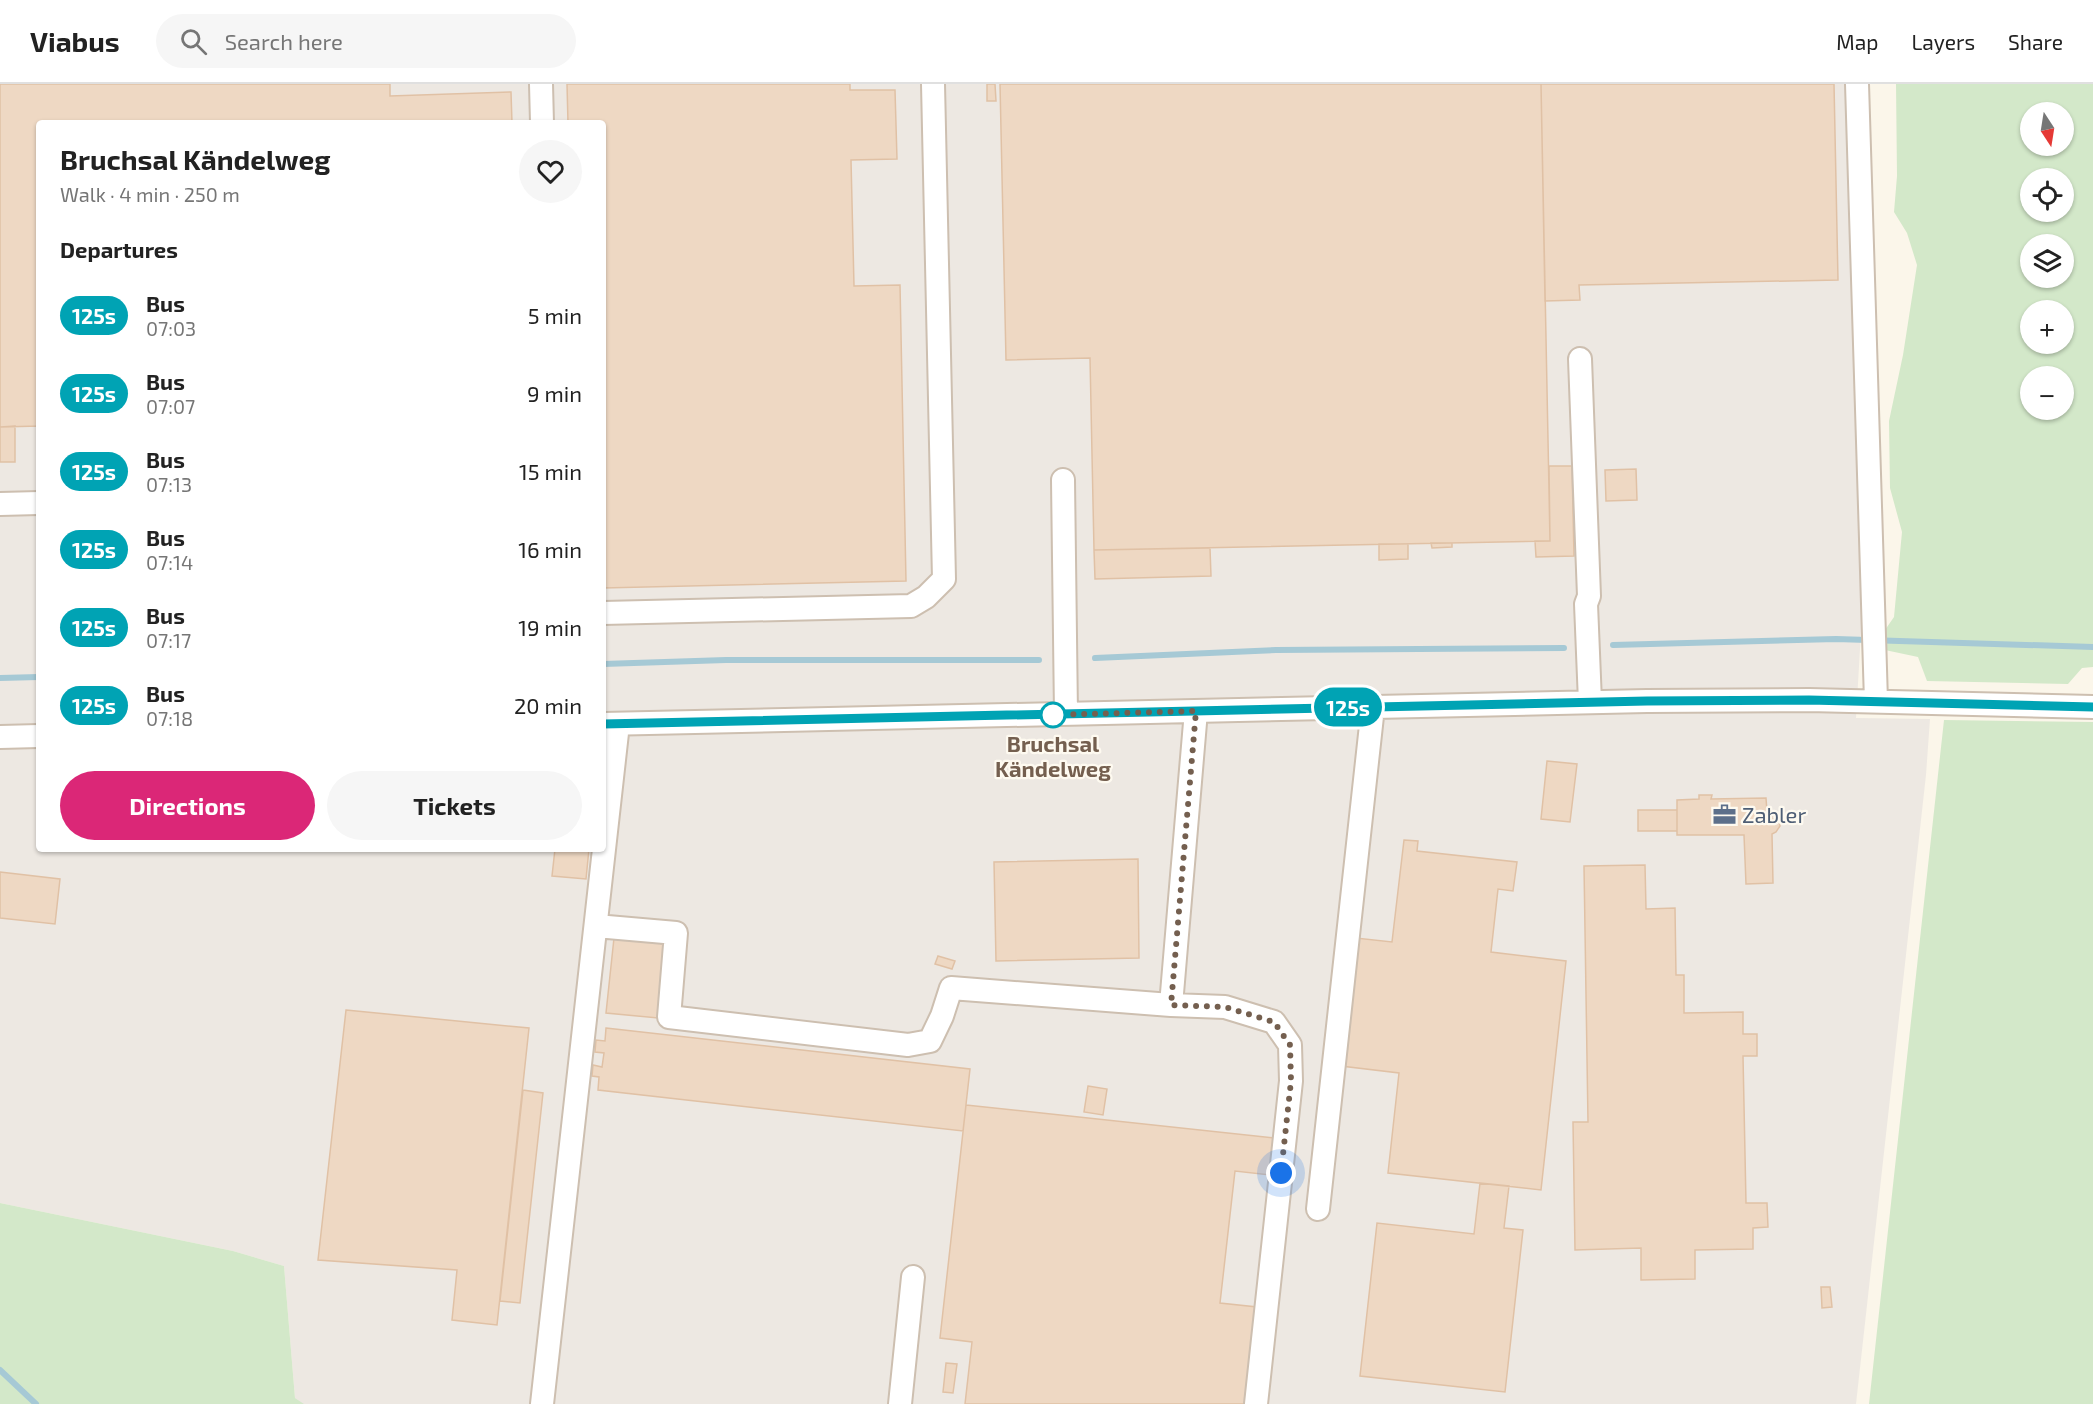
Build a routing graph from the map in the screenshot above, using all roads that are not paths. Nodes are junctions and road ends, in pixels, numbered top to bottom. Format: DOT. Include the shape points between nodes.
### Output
graph roads {
  1 [pos="541,84"];
  2 [pos="933,84"];
  3 [pos="1857,84"];
  4 [pos="542,120"];
  5 [pos="1580,359"];
  6 [pos="1063,480"];
  7 [pos="36,503"];
  8 [pos="0,504"];
  9 [pos="606,614"];
  10 [pos="1876,701"];
  11 [pos="1590,702"];
  12 [pos="1066,706"];
  13 [pos="1374,706"];
  14 [pos="2093,707"];
  15 [pos="1196,711"];
  16 [pos="610,724"];
  17 [pos="36,736"];
  18 [pos="0,737"];
  19 [pos="606,782"];
  20 [pos="601,852"];
  21 [pos="596,926"];
  22 [pos="1171,1005"];
  23 [pos="1318,1209"];
  24 [pos="913,1277"];
  25 [pos="542,1404"];
  26 [pos="900,1404"];
  27 [pos="1256,1404"];
  1 -- 4 [label="street"];
  2 -- 9 [label="street" via="945,579 911,606"];
  3 -- 10 [label="street"];
  5 -- 11 [label="street"];
  6 -- 12 [label="street"];
  7 -- 8 [label="street"];
  10 -- 11 [label="street"];
  10 -- 14 [label="street"];
  11 -- 13 [label="street"];
  12 -- 15 [label="street"];
  12 -- 16 [label="street"];
  13 -- 15 [label="street"];
  13 -- 23 [label="street"];
  15 -- 22 [label="street"];
  16 -- 19 [label="street"];
  17 -- 18 [label="street"];
  20 -- 21 [label="street"];
  21 -- 22 [label="street" via="676,933 669,1017 908,1045 930,1041 951,988"];
  21 -- 25 [label="street"];
  22 -- 27 [label="street" via="1225,1007 1274,1022 1290,1045 1291,1081"];
  24 -- 26 [label="street"];
}
